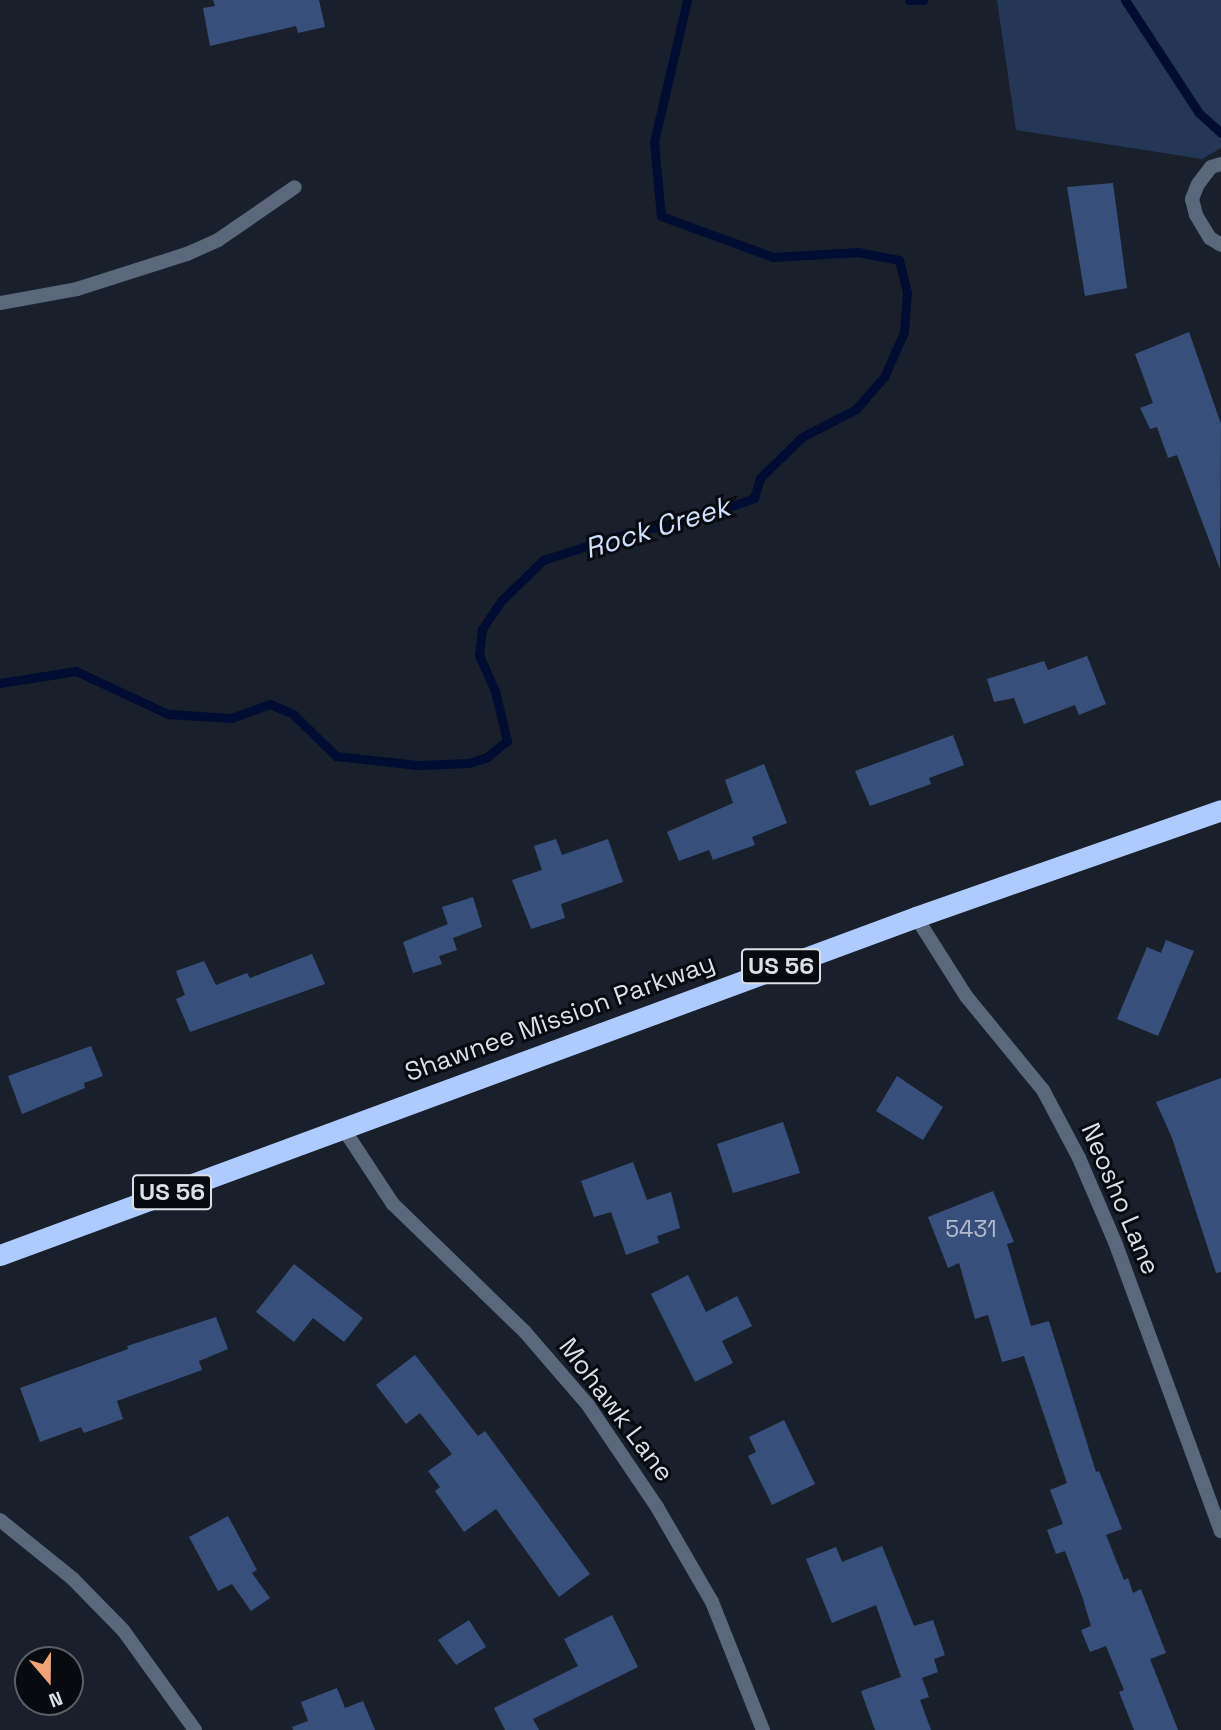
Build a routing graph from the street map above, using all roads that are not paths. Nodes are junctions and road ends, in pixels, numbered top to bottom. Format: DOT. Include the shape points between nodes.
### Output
graph roads {
  1 [pos="1221,163"];
  2 [pos="295,187"];
  3 [pos="1221,245"];
  4 [pos="0,303"];
  5 [pos="1221,810"];
  6 [pos="916,917"];
  7 [pos="343,1128"];
  8 [pos="0,1255"];
  9 [pos="0,1520"];
  10 [pos="1221,1531"];
  11 [pos="195,1730"];
  12 [pos="763,1730"];
  1 -- 3 [label="street" via="1211,167 1192,199 1196,215"];
  2 -- 4 [label="street" via="218,240 187,254 77,289"];
  5 -- 6 [label="highway, Shawnee Mission Parkway / US 56"];
  6 -- 7 [label="highway, Shawnee Mission Parkway / US 56"];
  6 -- 10 [label="street, Neosho Lane" via="966,996 1043,1090 1079,1158 1115,1242"];
  7 -- 8 [label="highway, Shawnee Mission Parkway / US 56"];
  7 -- 12 [label="street, Mohawk Lane" via="393,1204 525,1332 588,1405 657,1507 712,1602"];
  9 -- 11 [label="street" via="73,1579 123,1630"];
}
